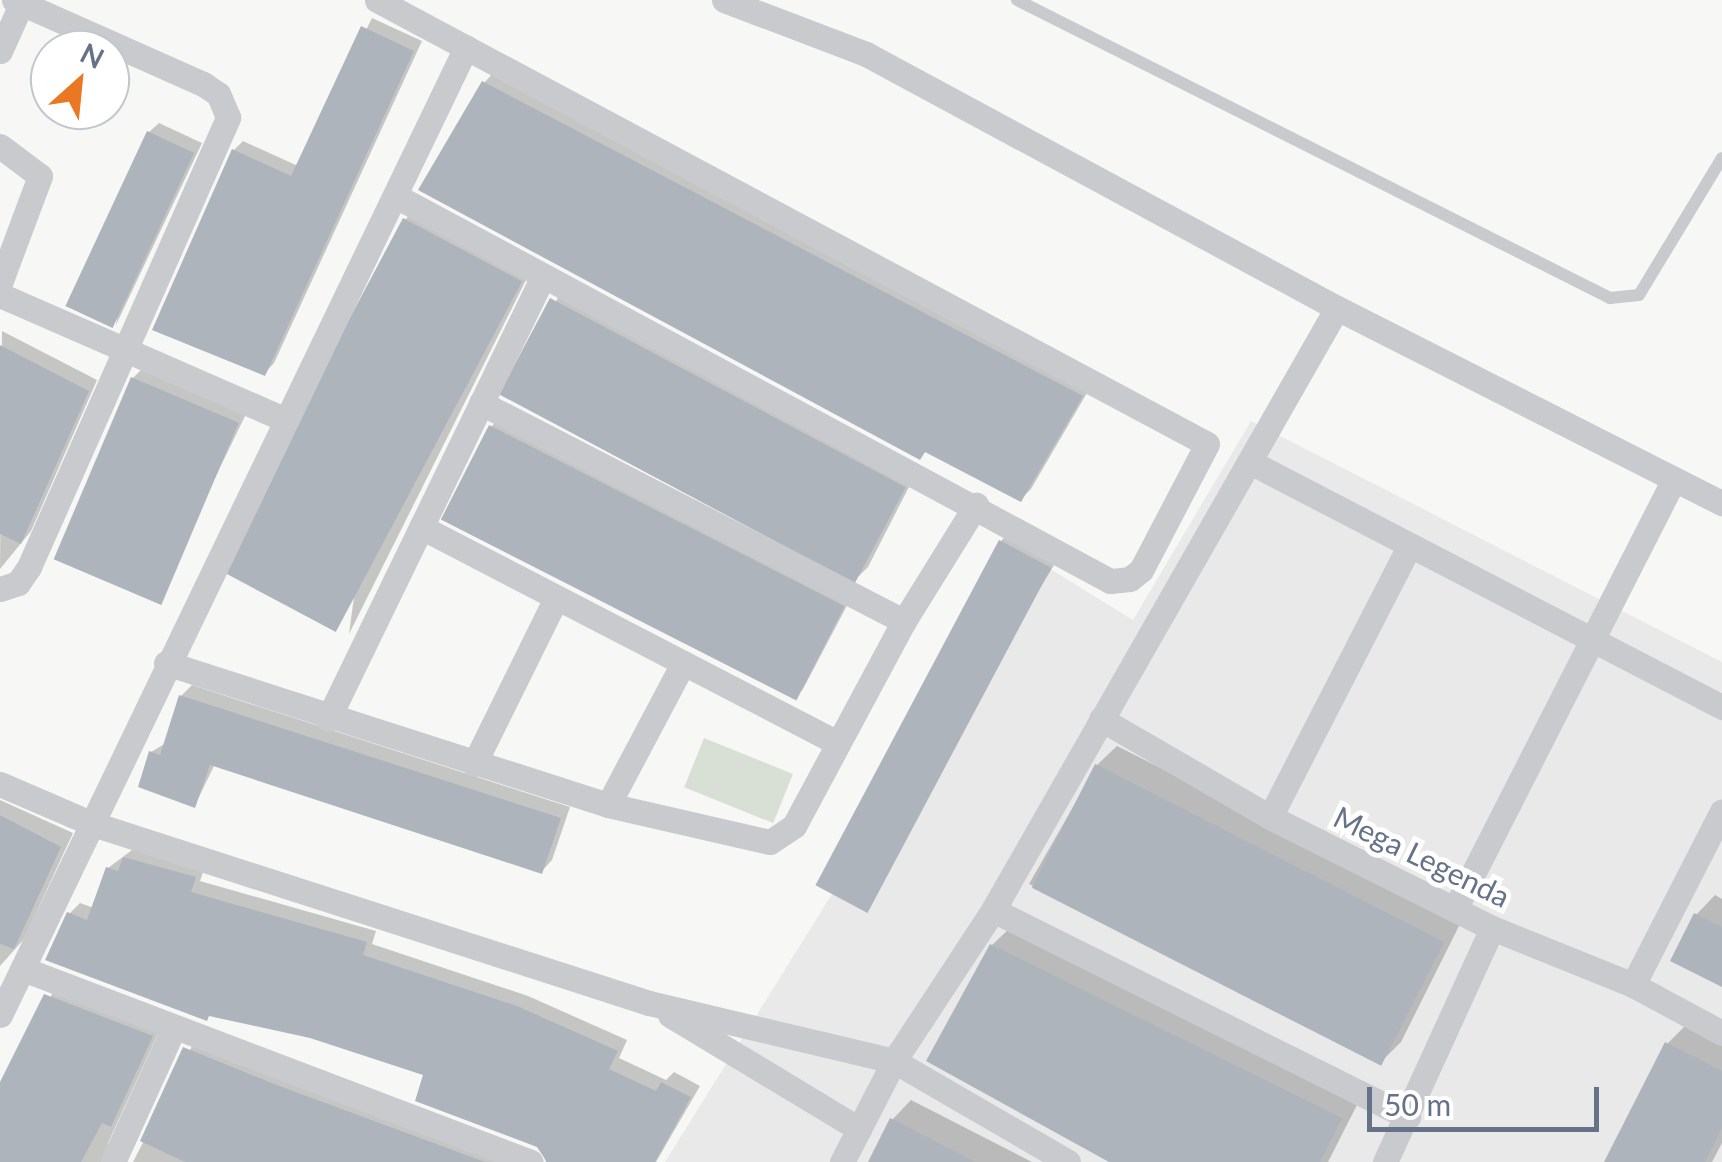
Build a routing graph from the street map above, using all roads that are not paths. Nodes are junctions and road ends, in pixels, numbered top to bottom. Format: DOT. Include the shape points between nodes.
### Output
graph roads {
  1 [pos="376,0"];
  2 [pos="724,0"];
  3 [pos="1017,0"];
  4 [pos="20,2"];
  5 [pos="466,47"];
  6 [pos="0,51"];
  7 [pos="0,146"];
  8 [pos="1722,158"];
  9 [pos="396,196"];
  10 [pos="543,276"];
  11 [pos="0,283"];
  12 [pos="0,295"];
  13 [pos="1337,308"];
  14 [pos="122,350"];
  15 [pos="481,403"];
  16 [pos="286,420"];
  17 [pos="1252,463"];
  18 [pos="1674,479"];
  19 [pos="1722,503"];
  20 [pos="976,505"];
  21 [pos="421,527"];
  22 [pos="1408,548"];
  23 [pos="0,590"];
  24 [pos="556,598"];
  25 [pos="904,620"];
  26 [pos="1587,638"];
  27 [pos="166,663"];
  28 [pos="682,666"];
  29 [pos="1722,707"];
  30 [pos="328,719"];
  31 [pos="1101,719"];
  32 [pos="837,743"];
  33 [pos="474,764"];
  34 [pos="0,784"];
  35 [pos="608,805"];
  36 [pos="1722,810"];
  37 [pos="1270,818"];
  38 [pos="93,824"];
  39 [pos="1456,907"];
  40 [pos="993,910"];
  41 [pos="1492,928"];
  42 [pos="23,969"];
  43 [pos="1633,985"];
  44 [pos="648,1002"];
  45 [pos="0,1015"];
  46 [pos="173,1030"];
  47 [pos="1722,1033"];
  48 [pos="894,1060"];
  49 [pos="1408,1117"];
  50 [pos="859,1129"];
  51 [pos="124,1159"];
  52 [pos="531,1162"];
  53 [pos="842,1162"];
  54 [pos="1068,1162"];
  55 [pos="1385,1162"];
  1 -- 5 [label="street"];
  2 -- 13 [label="street" via="866,54"];
  3 -- 8 [label="lane" via="1610,298 1639,296"];
  4 -- 6 [label="street"];
  4 -- 14 [label="street" via="203,84 227,108"];
  5 -- 9 [label="street"];
  5 -- 20 [label="street" via="1206,444 1141,570 1120,582"];
  7 -- 11 [label="street" via="40,176"];
  9 -- 10 [label="street"];
  9 -- 16 [label="street"];
  10 -- 15 [label="street"];
  10 -- 20 [label="street"];
  12 -- 14 [label="street"];
  13 -- 17 [label="street"];
  13 -- 18 [label="street"];
  14 -- 16 [label="street"];
  14 -- 23 [label="street" via="29,567 18,583"];
  15 -- 21 [label="street"];
  15 -- 25 [label="street"];
  16 -- 27 [label="street"];
  17 -- 22 [label="street"];
  17 -- 31 [label="street"];
  18 -- 19 [label="street"];
  18 -- 26 [label="street"];
  20 -- 25 [label="street"];
  21 -- 24 [label="street"];
  21 -- 30 [label="street"];
  22 -- 26 [label="street"];
  22 -- 37 [label="street"];
  24 -- 28 [label="street"];
  24 -- 33 [label="street"];
  25 -- 32 [label="street"];
  26 -- 29 [label="street"];
  26 -- 39 [label="street"];
  27 -- 30 [label="street"];
  27 -- 38 [label="street"];
  28 -- 32 [label="street"];
  28 -- 35 [label="street"];
  30 -- 33 [label="street"];
  31 -- 37 [label="street, Mega Legenda"];
  31 -- 40 [label="street"];
  32 -- 35 [label="street" via="794,826 770,842"];
  33 -- 35 [label="street"];
  34 -- 38 [label="street"];
  36 -- 43 [label="street"];
  37 -- 39 [label="street, Mega Legenda"];
  38 -- 42 [label="street"];
  38 -- 44 [label="street"];
  39 -- 41 [label="street, Mega Legenda"];
  40 -- 48 [label="street"];
  40 -- 49 [label="street"];
  41 -- 43 [label="street, Mega Legenda"];
  41 -- 49 [label="street"];
  42 -- 45 [label="street"];
  42 -- 46 [label="street"];
  43 -- 47 [label="street, Mega Legenda"];
  44 -- 48 [label="street"];
  44 -- 50 [label="street"];
  46 -- 51 [label="street"];
  46 -- 52 [label="street"];
  48 -- 50 [label="street"];
  48 -- 54 [label="street"];
  49 -- 55 [label="street"];
  50 -- 53 [label="street"];
}
